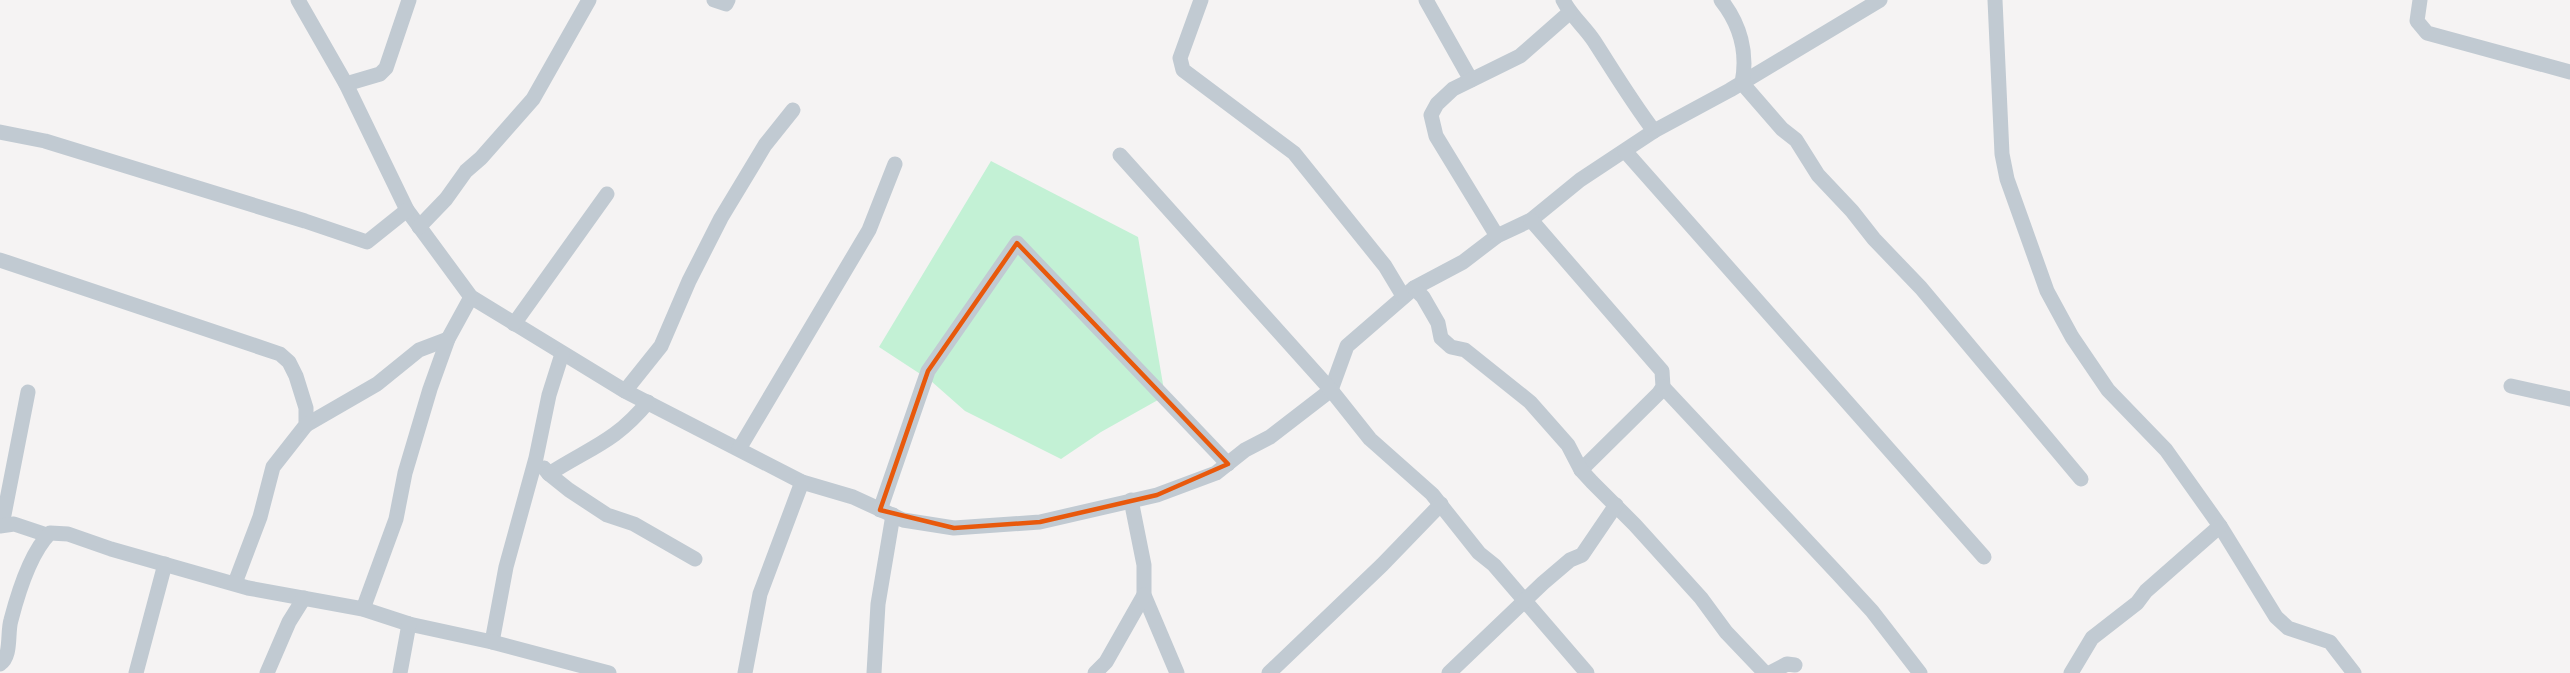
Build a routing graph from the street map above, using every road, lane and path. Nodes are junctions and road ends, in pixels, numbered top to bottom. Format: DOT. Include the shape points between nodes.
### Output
graph roads {
  1 [pos="298,0"];
  2 [pos="409,0"];
  3 [pos="589,0"];
  4 [pos="714,0"];
  5 [pos="728,0"];
  6 [pos="1201,0"];
  7 [pos="1426,0"];
  8 [pos="1721,0"];
  9 [pos="1995,0"];
  10 [pos="2420,0"];
  11 [pos="1874,1"];
  12 [pos="1566,6"];
  13 [pos="2570,72"];
  14 [pos="1471,80"];
  15 [pos="1742,83"];
  16 [pos="346,84"];
  17 [pos="794,110"];
  18 [pos="1654,131"];
  19 [pos="0,132"];
  20 [pos="1625,151"];
  21 [pos="1120,155"];
  22 [pos="895,165"];
  23 [pos="607,194"];
  24 [pos="407,210"];
  25 [pos="1531,220"];
  26 [pos="419,227"];
  27 [pos="1497,236"];
  28 [pos="0,260"];
  29 [pos="1409,292"];
  30 [pos="471,297"];
  31 [pos="514,324"];
  32 [pos="448,339"];
  33 [pos="562,354"];
  34 [pos="2511,386"];
  35 [pos="1663,387"];
  36 [pos="1331,390"];
  37 [pos="625,391"];
  38 [pos="28,392"];
  39 [pos="2570,399"];
  40 [pos="648,402"];
  41 [pos="306,425"];
  42 [pos="739,449"];
  43 [pos="536,458"];
  44 [pos="1228,464"];
  45 [pos="1581,470"];
  46 [pos="549,474"];
  47 [pos="2081,479"];
  48 [pos="802,482"];
  49 [pos="1131,500"];
  50 [pos="1440,504"];
  51 [pos="1616,505"];
  52 [pos="886,512"];
  53 [pos="1,525"];
  54 [pos="2220,526"];
  55 [pos="47,536"];
  56 [pos="1984,557"];
  57 [pos="695,559"];
  58 [pos="165,564"];
  59 [pos="235,583"];
  60 [pos="1144,595"];
  61 [pos="304,598"];
  62 [pos="1524,601"];
  63 [pos="363,609"];
  64 [pos="409,624"];
  65 [pos="492,642"];
  66 [pos="1795,665"];
  67 [pos="1,667"];
  68 [pos="136,673"];
  69 [pos="267,673"];
  70 [pos="400,673"];
  71 [pos="609,673"];
  72 [pos="745,673"];
  73 [pos="874,673"];
  74 [pos="1095,673"];
  75 [pos="1177,673"];
  76 [pos="1269,673"];
  77 [pos="1449,673"];
  78 [pos="1587,673"];
  79 [pos="1765,673"];
  80 [pos="1770,673"];
  81 [pos="1920,673"];
  82 [pos="2071,673"];
  83 [pos="2354,673"];
  1 -- 16 [label="street"];
  2 -- 16 [label="street" via="386,68 380,74"];
  3 -- 26 [label="street" via="533,99"];
  4 -- 5 [label="street" via="726,4"];
  6 -- 29 [label="street" via="1180,58 1184,70 1294,153"];
  7 -- 14 [label="street"];
  8 -- 15 [label="street" via="1731,12 1744,47"];
  9 -- 54 [label="street" via="2002,153 2007,179 2047,291 2108,390 2166,450"];
  10 -- 13 [label="street" via="2417,21 2427,33"];
  11 -- 15 [label="street"];
  12 -- 14 [label="street" via="1520,56"];
  12 -- 18 [label="street"];
  14 -- 27 [label="street" via="1453,89 1437,104 1431,115 1432,126"];
  15 -- 18 [label="street"];
  15 -- 47 [label="street" via="1796,140 1818,175 1921,288"];
  16 -- 24 [label="street"];
  17 -- 37 [label="street" via="765,145 721,218 688,281 661,346"];
  18 -- 20 [label="street"];
  19 -- 24 [label="street" via="45,141 367,242"];
  20 -- 25 [label="street" via="1580,180"];
  20 -- 56 [label="street"];
  21 -- 36 [label="street"];
  22 -- 42 [label="street" via="869,230"];
  23 -- 31 [label="street"];
  24 -- 26 [label="street"];
  25 -- 27 [label="street"];
  25 -- 35 [label="street" via="1662,371"];
  26 -- 30 [label="street"];
  27 -- 29 [label="street" via="1463,262"];
  28 -- 41 [label="street" via="280,354 296,376 306,408"];
  29 -- 36 [label="street" via="1347,346"];
  29 -- 45 [label="street" via="1423,297 1438,323 1441,338 1450,346 1465,350 1530,402 1568,445"];
  30 -- 31 [label="street"];
  30 -- 32 [label="street"];
  31 -- 33 [label="street"];
  32 -- 41 [label="street" via="420,350 377,384"];
  32 -- 63 [label="street" via="412,448 387,546"];
  33 -- 37 [label="street"];
  33 -- 43 [label="street"];
  34 -- 39 [label="street"];
  35 -- 45 [label="street"];
  35 -- 81 [label="street" via="1865,604"];
  36 -- 44 [label="street"];
  36 -- 50 [label="street" via="1370,439"];
  37 -- 40 [label="street"];
  38 -- 53 [label="street"];
  40 -- 42 [label="street"];
  40 -- 46 [label="street" via="618,435"];
  41 -- 59 [label="street" via="273,467 260,517"];
  42 -- 48 [label="street"];
  43 -- 46 [label="street"];
  43 -- 65 [label="street" via="506,567"];
  44 -- 49 [label="street" via="1216,473"];
  44 -- 52 [label="street" via="1017,243 928,371"];
  45 -- 51 [label="street"];
  46 -- 57 [label="street" via="607,515 634,524"];
  48 -- 52 [label="street"];
  48 -- 72 [label="street" via="760,594"];
  49 -- 52 [label="street" via="1040,522 954,528 903,520"];
  49 -- 60 [label="street" via="1144,565"];
  50 -- 62 [label="street"];
  50 -- 76 [label="street"];
  51 -- 62 [label="street" via="1582,555 1569,561"];
  51 -- 79 [label="street"];
  52 -- 73 [label="street"];
  53 -- 55 [label="street" via="14,524"];
  54 -- 82 [label="street" via="2137,603 2092,638"];
  54 -- 83 [label="street" via="2277,617 2288,628 2330,642"];
  55 -- 58 [label="street" via="68,534"];
  55 -- 67 [label="street" via="31,564 10,621 7,653"];
  58 -- 59 [label="street"];
  58 -- 68 [label="street"];
  59 -- 61 [label="street"];
  60 -- 74 [label="street" via="1106,662"];
  60 -- 75 [label="street"];
  61 -- 63 [label="street"];
  61 -- 69 [label="street"];
  62 -- 77 [label="street"];
  62 -- 78 [label="street"];
  63 -- 64 [label="street"];
  64 -- 65 [label="street"];
  64 -- 70 [label="street"];
  65 -- 71 [label="street"];
  66 -- 80 [label="street" via="1787,664"];
}
